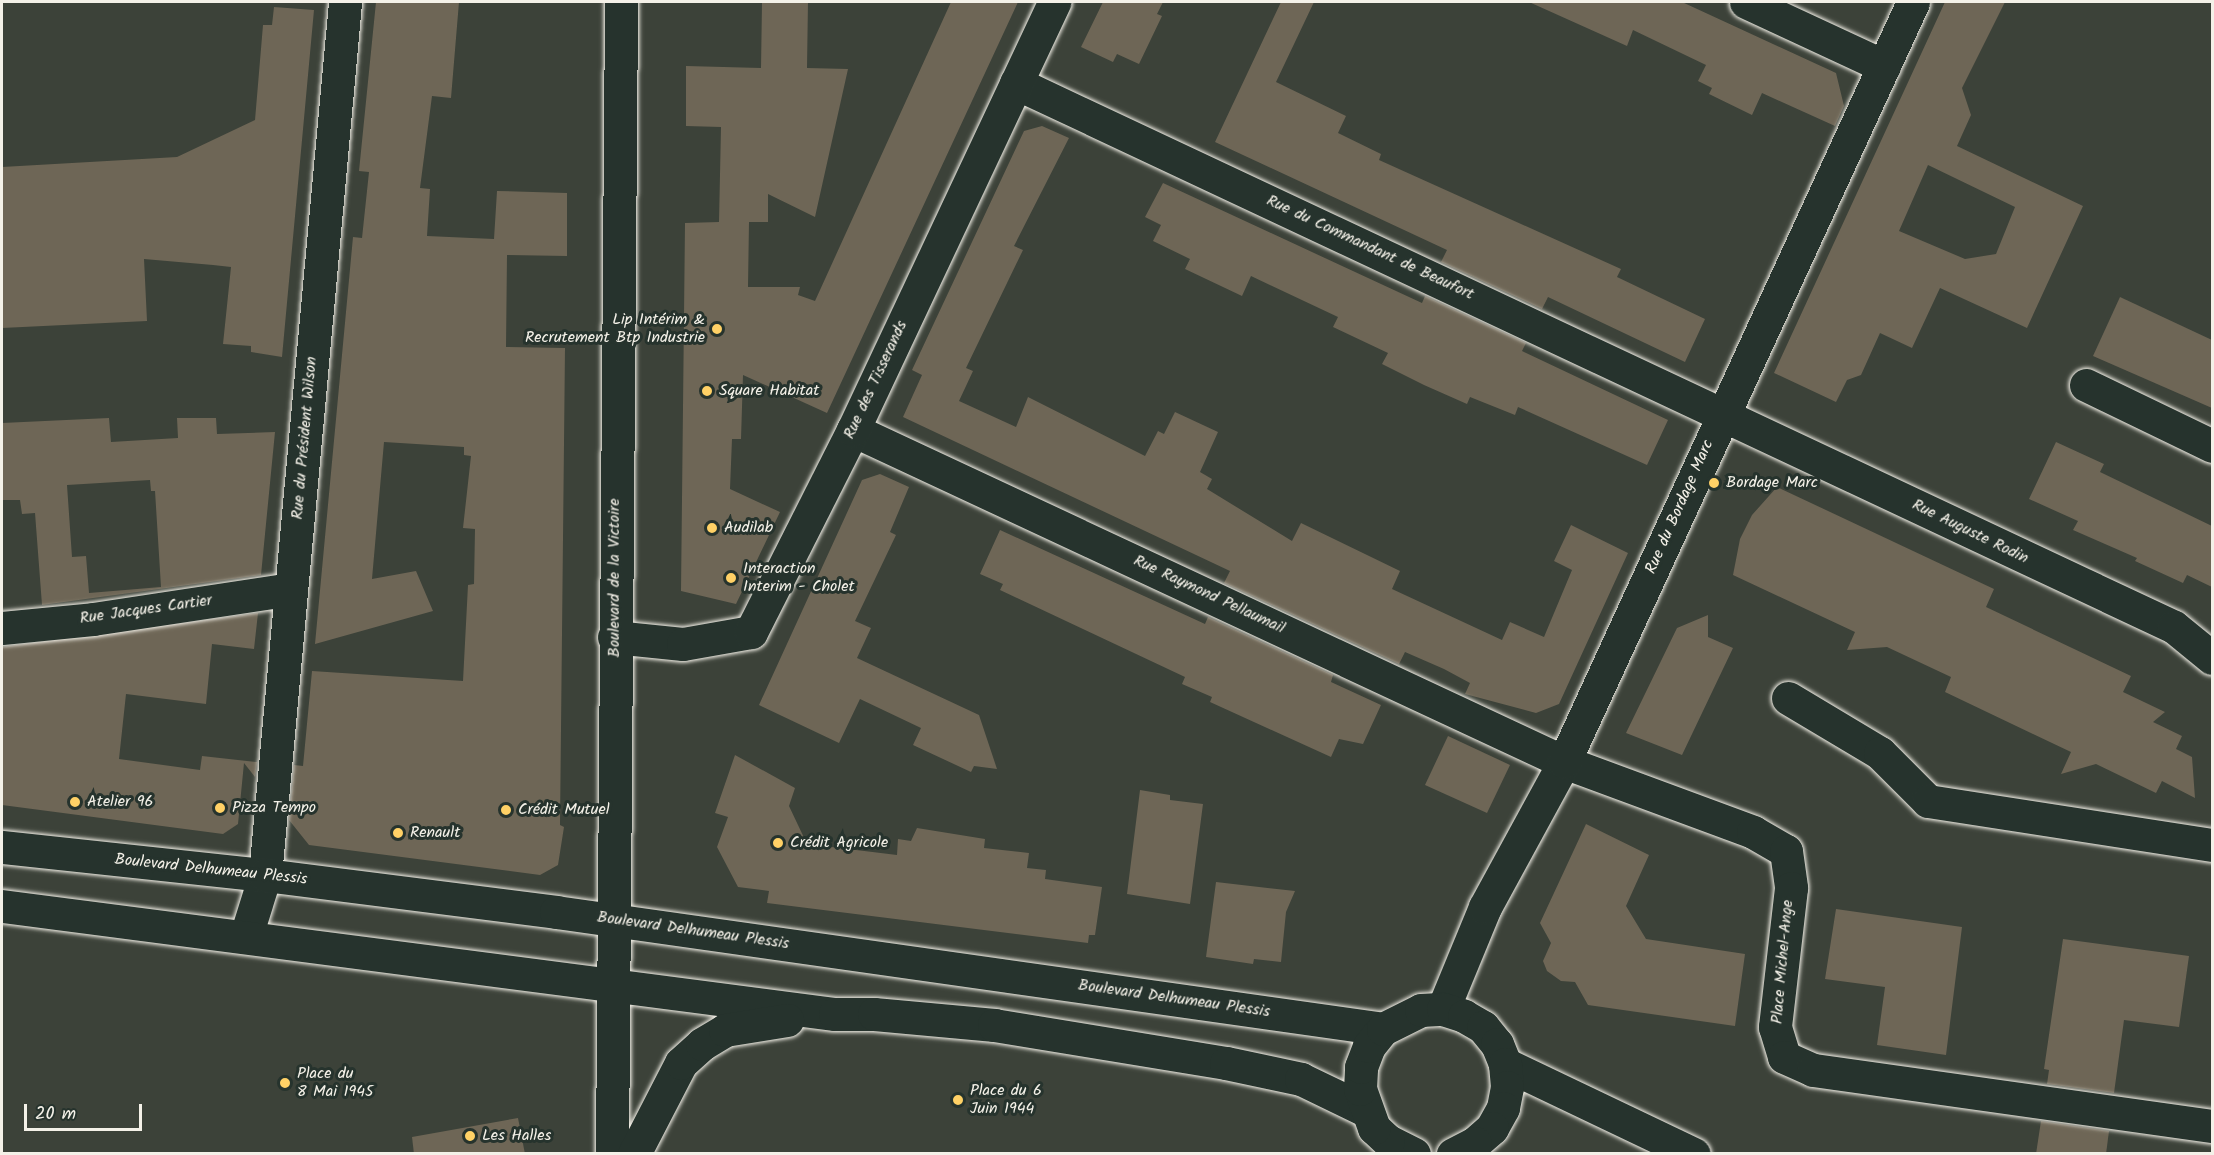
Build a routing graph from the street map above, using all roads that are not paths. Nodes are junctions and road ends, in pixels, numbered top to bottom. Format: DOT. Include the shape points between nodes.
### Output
graph roads {
  1 [pos="345,2"];
  2 [pos="621,2"];
  3 [pos="1054,2"];
  4 [pos="1746,2"];
  5 [pos="1913,2"];
  6 [pos="1884,66"];
  7 [pos="1016,83"];
  8 [pos="2086,385"];
  9 [pos="1723,414"];
  10 [pos="853,430"];
  11 [pos="2212,446"];
  12 [pos="291,589"];
  13 [pos="2,628"];
  14 [pos="614,637"];
  15 [pos="2212,658"];
  16 [pos="1788,698"];
  17 [pos="1564,762"];
  18 [pos="2212,844"];
  19 [pos="2,847"];
  20 [pos="265,874"];
  21 [pos="2,906"];
  22 [pos="616,920"];
  23 [pos="246,936"];
  24 [pos="612,984"];
  25 [pos="1443,1009"];
  26 [pos="835,1014"];
  27 [pos="1383,1029"];
  28 [pos="1505,1064"];
  29 [pos="1365,1110"];
  30 [pos="2212,1126"];
  31 [pos="1474,1150"];
  32 [pos="612,1154"];
  33 [pos="634,1154"];
  34 [pos="1414,1154"];
  35 [pos="1694,1154"];
  1 -- 12 [label="street, Rue du Président Wilson"];
  2 -- 14 [label="street, Boulevard de la Victoire"];
  3 -- 7 [label="street, Rue des Tisserands"];
  4 -- 6 [label="street"];
  5 -- 6 [label="street, Rue du Bordage Marc"];
  6 -- 9 [label="street, Rue du Bordage Marc"];
  7 -- 9 [label="street, Rue du Commandant de Beaufort"];
  7 -- 10 [label="street, Rue des Tisserands"];
  8 -- 11 [label="street"];
  9 -- 15 [label="street, Rue Auguste Rodin" via="2174,627"];
  9 -- 17 [label="street, Rue du Bordage Marc"];
  10 -- 14 [label="street, Rue des Tisserands" via="751,632 683,644"];
  10 -- 17 [label="street, Rue Raymond Pellaumail"];
  12 -- 13 [label="street, Rue Jacques Cartier" via="93,619"];
  12 -- 20 [label="street, Rue du Président Wilson"];
  14 -- 22 [label="street, Boulevard de la Victoire"];
  16 -- 18 [label="street" via="1881,753 1928,801"];
  17 -- 25 [label="street, Rue du Bordage Marc" via="1485,907"];
  17 -- 30 [label="street, Place Michel-Ange" via="1753,832 1785,851 1791,888 1775,1027 1784,1057 1813,1070"];
  19 -- 20 [label="street, Boulevard Delhumeau Plessis"];
  20 -- 22 [label="street, Boulevard Delhumeau Plessis"];
  20 -- 23 [label="street, Rue du Président Wilson"];
  21 -- 23 [label="street"];
  22 -- 24 [label="street, Boulevard de la Victoire"];
  22 -- 27 [label="street, Boulevard Delhumeau Plessis"];
  23 -- 24 [label="street"];
  24 -- 26 [label="street"];
  24 -- 32 [label="street, Boulevard de la Victoire"];
  25 -- 27 [label="street" via="1421,1010"];
  25 -- 28 [label="street" via="1483,1027 1497,1044"];
  26 -- 29 [label="street" via="994,1025 1226,1063 1301,1079"];
  26 -- 33 [label="street" via="725,1029 702,1044 681,1063"];
  27 -- 29 [label="street" via="1369,1046 1361,1067"];
  28 -- 31 [label="street" via="1507,1087 1503,1108"];
  28 -- 35 [label="street"];
  29 -- 34 [label="street" via="1388,1141"];
}
